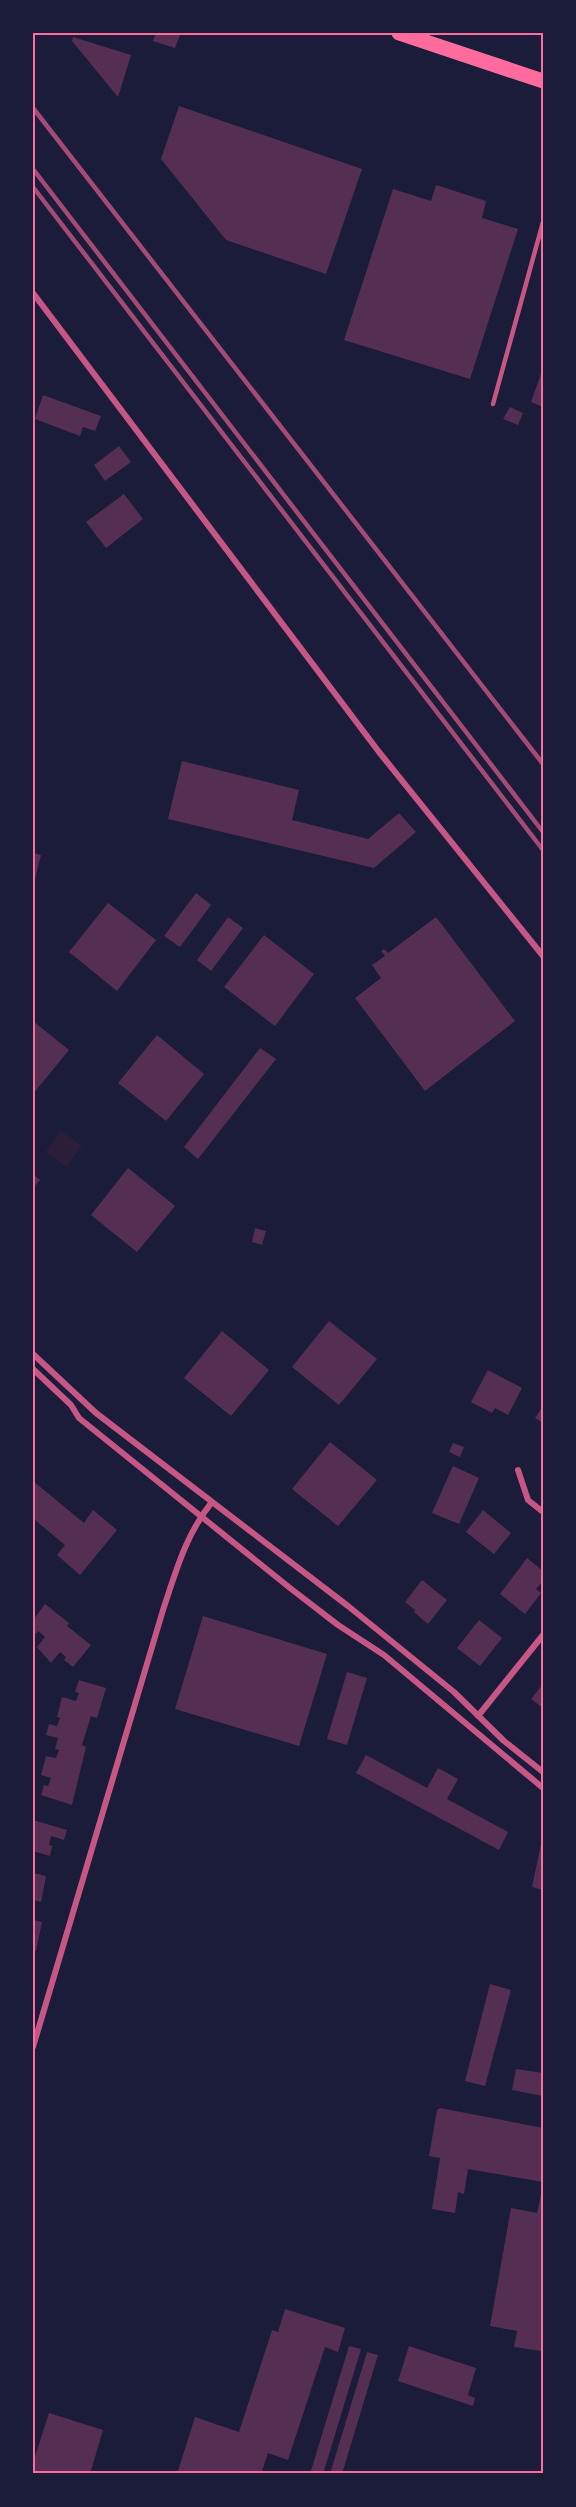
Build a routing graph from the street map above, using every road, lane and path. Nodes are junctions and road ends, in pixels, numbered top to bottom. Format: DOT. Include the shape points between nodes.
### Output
graph roads {
  1 [pos="406,34"];
  2 [pos="543,81"];
  3 [pos="543,222"];
  4 [pos="33,294"];
  5 [pos="493,404"];
  6 [pos="543,956"];
  7 [pos="33,1354"];
  8 [pos="33,1370"];
  9 [pos="518,1470"];
  10 [pos="212,1502"];
  11 [pos="543,1512"];
  12 [pos="201,1516"];
  13 [pos="543,1635"];
  14 [pos="478,1716"];
  15 [pos="543,1772"];
  16 [pos="543,1788"];
  17 [pos="33,2047"];
  1 -- 2 [label="main road"];
  3 -- 5 [label="lane"];
  4 -- 6 [label="street" via="379,752"];
  7 -- 10 [label="street" via="96,1413"];
  8 -- 12 [label="street" via="71,1405 79,1418"];
  9 -- 11 [label="street" via="528,1500"];
  10 -- 12 [label="street"];
  10 -- 14 [label="street" via="348,1606"];
  12 -- 16 [label="street" via="330,1619 384,1655"];
  12 -- 17 [label="street" via="185,1545 163,1610"];
  13 -- 14 [label="street"];
  14 -- 15 [label="street"];
}
